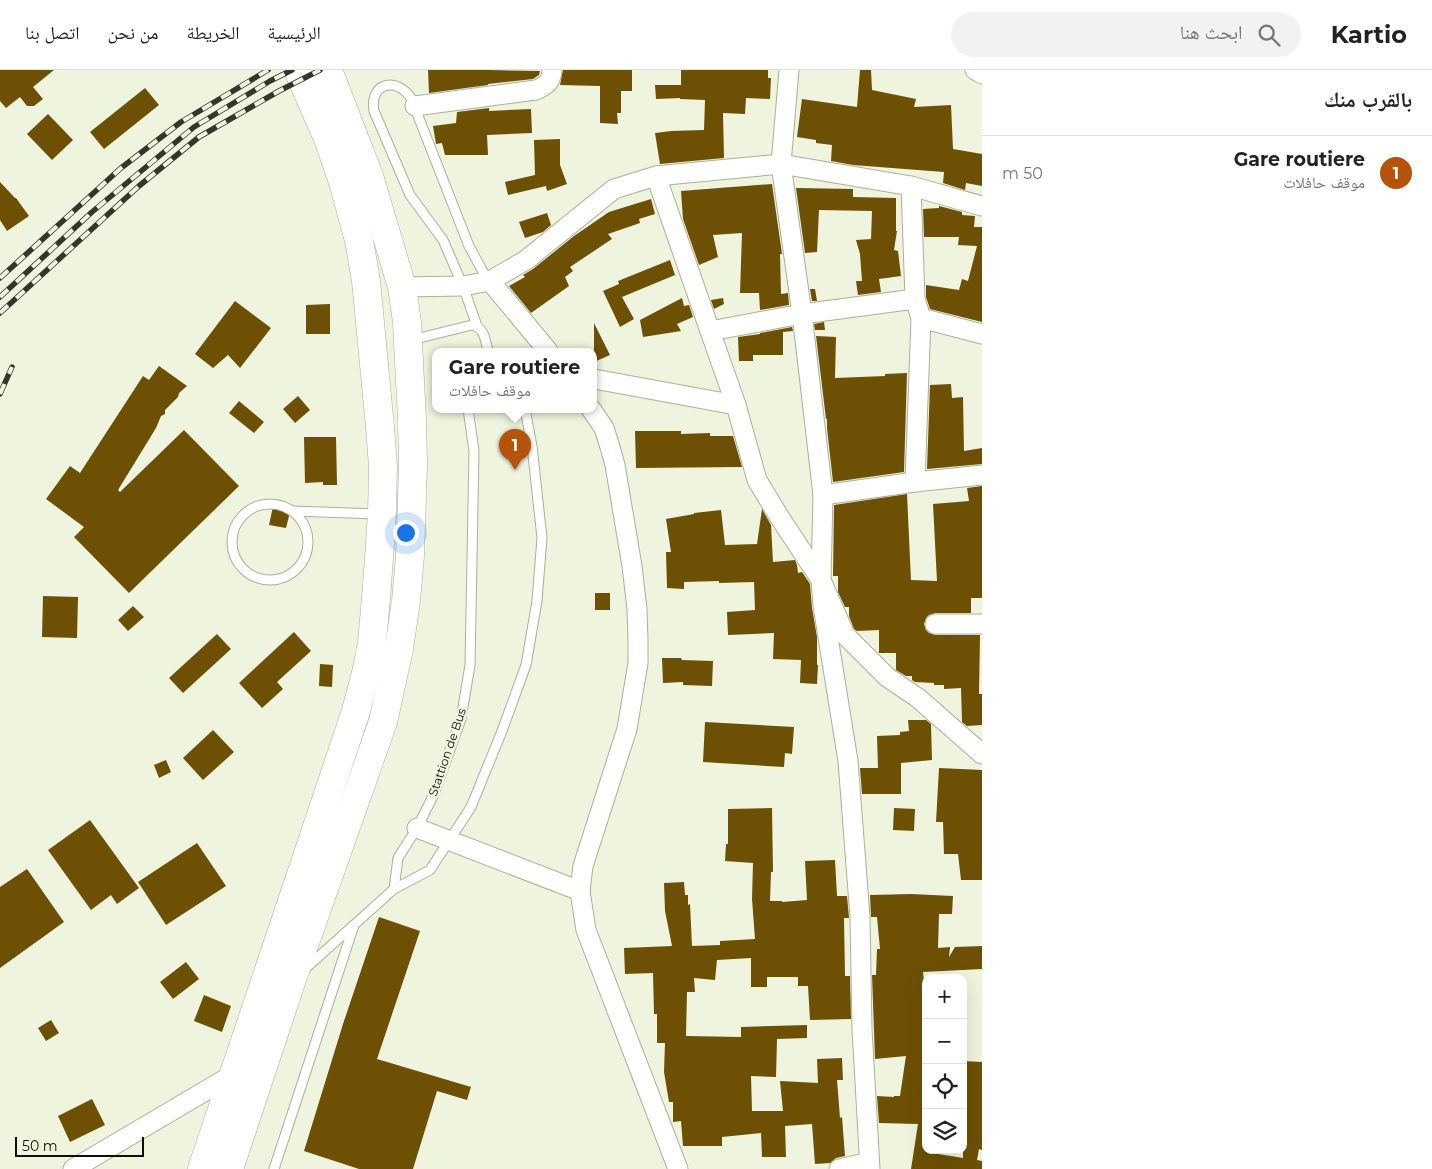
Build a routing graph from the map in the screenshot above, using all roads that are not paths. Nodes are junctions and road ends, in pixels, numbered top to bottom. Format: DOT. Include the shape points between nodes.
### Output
graph roads {
  1 [pos="298,70"];
  2 [pos="328,70"];
  3 [pos="552,70"];
  4 [pos="789,70"];
  5 [pos="975,70"];
  6 [pos="982,74"];
  7 [pos="415,106"];
  8 [pos="780,164"];
  9 [pos="656,176"];
  10 [pos="910,186"];
  11 [pos="982,206"];
  12 [pos="366,281"];
  13 [pos="401,281"];
  14 [pos="490,281"];
  15 [pos="463,286"];
  16 [pos="915,299"];
  17 [pos="802,314"];
  18 [pos="921,318"];
  19 [pos="477,326"];
  20 [pos="710,331"];
  21 [pos="982,334"];
  22 [pos="408,341"];
  23 [pos="372,344"];
  24 [pos="487,348"];
  25 [pos="546,348"];
  26 [pos="597,380"];
  27 [pos="736,405"];
  28 [pos="469,413"];
  29 [pos="526,413"];
  30 [pos="594,413"];
  31 [pos="982,475"];
  32 [pos="915,482"];
  33 [pos="823,495"];
  34 [pos="292,511"];
  35 [pos="382,514"];
  36 [pos="821,580"];
  37 [pos="935,624"];
  38 [pos="982,624"];
  39 [pos="982,754"];
  40 [pos="417,828"];
  41 [pos="449,841"];
  42 [pos="394,889"];
  43 [pos="580,891"];
  44 [pos="355,923"];
  45 [pos="291,982"];
  46 [pos="246,1076"];
  47 [pos="870,1165"];
  48 [pos="73,1169"];
  49 [pos="202,1169"];
  50 [pos="229,1169"];
  51 [pos="274,1169"];
  52 [pos="678,1169"];
  53 [pos="839,1169"];
  1 -- 12 [label="main road" via="343,182"];
  2 -- 13 [label="main road" via="369,176"];
  3 -- 7 [label="street" via="552,78 536,90"];
  4 -- 8 [label="street"];
  5 -- 6 [label="street"];
  7 -- 14 [label="lane" via="469,246"];
  7 -- 15 [label="lane" via="407,93 396,85 378,91 373,104 406,188 444,240"];
  8 -- 9 [label="street"];
  8 -- 10 [label="street"];
  8 -- 17 [label="street"];
  9 -- 14 [label="street" via="614,189 526,260"];
  9 -- 20 [label="street"];
  10 -- 11 [label="street"];
  10 -- 16 [label="street"];
  12 -- 13 [label="main road" via="385,274"];
  12 -- 23 [label="main road"];
  13 -- 15 [label="street"];
  13 -- 22 [label="main road"];
  14 -- 15 [label="street"];
  14 -- 25 [label="street"];
  15 -- 19 [label="lane"];
  16 -- 17 [label="street"];
  16 -- 18 [label="street"];
  17 -- 20 [label="street"];
  17 -- 33 [label="street"];
  18 -- 21 [label="street"];
  18 -- 32 [label="street"];
  19 -- 22 [label="lane" via="468,325"];
  19 -- 24 [label="lane" via="482,330"];
  20 -- 27 [label="street"];
  22 -- 23 [label="main road" via="394,348"];
  22 -- 45 [label="main road" via="412,510 406,601 398,657 383,722"];
  23 -- 35 [label="main road" via="380,427"];
  26 -- 27 [label="street"];
  27 -- 36 [label="street" via="756,480"];
  28 -- 40 [label="lane, Stattion de Bus" via="474,452 470,665 461,719 434,794"];
  29 -- 41 [label="lane" via="542,538 537,601 526,665 471,807"];
  30 -- 43 [label="street" via="604,428 615,465 637,609 638,663 627,729 583,866"];
  31 -- 32 [label="street"];
  32 -- 33 [label="street"];
  33 -- 36 [label="street"];
  34 -- 34 [label="lane" via="280,506 262,506 245,514 237,524 233,548 244,570 254,577 279,579 300,566 306,555 307,530"];
  34 -- 35 [label="lane"];
  35 -- 46 [label="main road" via="378,586 367,669"];
  36 -- 39 [label="street" via="845,635 887,677 918,698"];
  36 -- 47 [label="street" via="822,606 848,761 860,917 862,1029"];
  37 -- 38 [label="street"];
  40 -- 41 [label="street"];
  40 -- 42 [label="lane, Stattion de Bus" via="398,858"];
  41 -- 42 [label="lane" via="430,870"];
  41 -- 43 [label="street"];
  42 -- 44 [label="lane"];
  43 -- 52 [label="street" via="586,930"];
  44 -- 45 [label="lane"];
  44 -- 51 [label="lane"];
  45 -- 46 [label="main road"];
  46 -- 48 [label="street"];
  46 -- 49 [label="main road"];
  46 -- 50 [label="main road"];
  47 -- 53 [label="street"];
}
